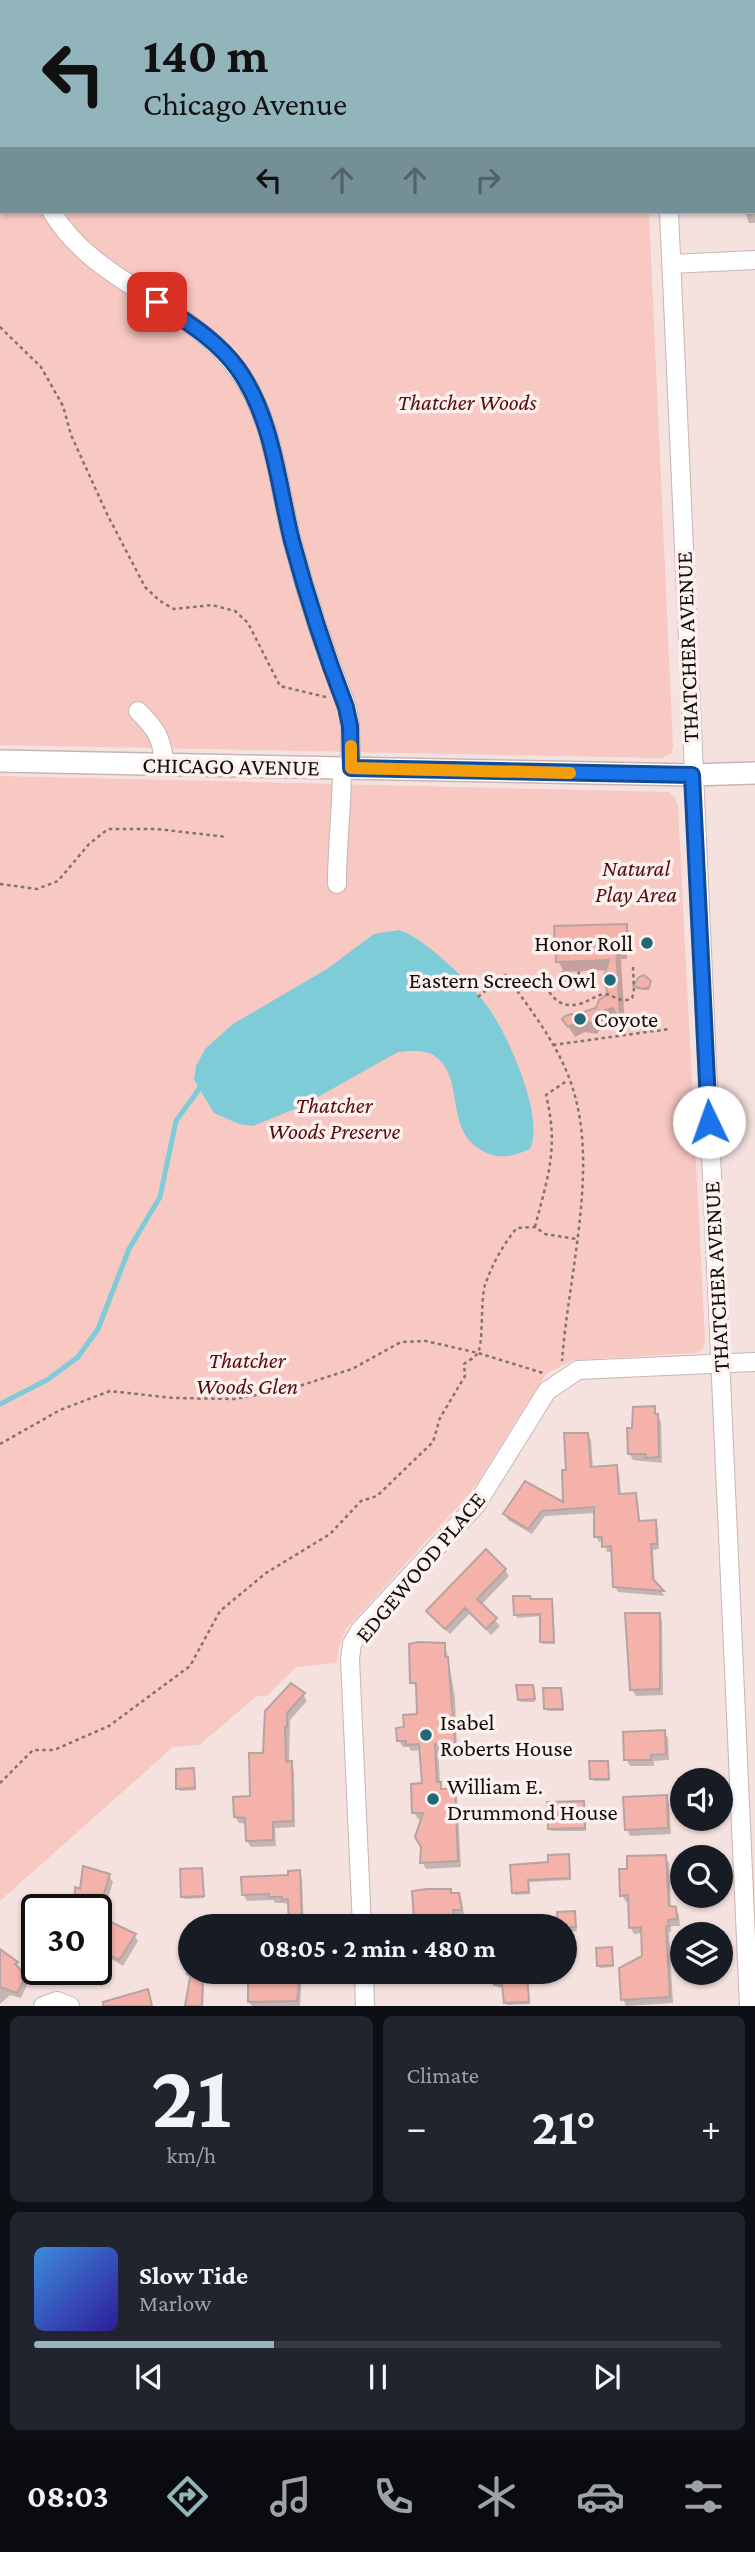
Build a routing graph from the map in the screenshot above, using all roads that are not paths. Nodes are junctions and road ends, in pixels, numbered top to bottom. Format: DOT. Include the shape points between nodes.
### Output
graph roads {
  1 [pos="53,214"];
  2 [pos="668,214"];
  3 [pos="755,260"];
  4 [pos="671,264"];
  5 [pos="138,711"];
  6 [pos="0,761"];
  7 [pos="165,765"];
  8 [pos="346,768"];
  9 [pos="755,772"];
  10 [pos="692,775"];
  11 [pos="337,884"];
  12 [pos="755,1362"];
  13 [pos="720,1363"];
  14 [pos="361,1914"];
  15 [pos="364,1984"];
  16 [pos="43,2006"];
  17 [pos="70,2006"];
  18 [pos="365,2006"];
  19 [pos="749,2006"];
  1 -- 8 [label="street" via="67,233 112,272 222,350 254,398 308,597 346,707 350,726"];
  2 -- 4 [label="street, THATCHER AVENUE"];
  3 -- 4 [label="street"];
  4 -- 10 [label="street, THATCHER AVENUE"];
  5 -- 7 [label="street" via="157,730"];
  6 -- 7 [label="main road, CHICAGO AVENUE"];
  7 -- 8 [label="main road, CHICAGO AVENUE"];
  8 -- 10 [label="main road, CHICAGO AVENUE"];
  8 -- 11 [label="street" via="337,838"];
  9 -- 10 [label="main road, CHICAGO AVENUE"];
  10 -- 13 [label="street, THATCHER AVENUE"];
  12 -- 13 [label="street"];
  13 -- 14 [label="street, EDGEWOOD PLACE" via="564,1371 476,1505 360,1630 350,1659"];
  13 -- 19 [label="street, THATCHER AVENUE"];
  15 -- 18 [label="street"];
  16 -- 17 [label="street" via="57,2001"];
}
